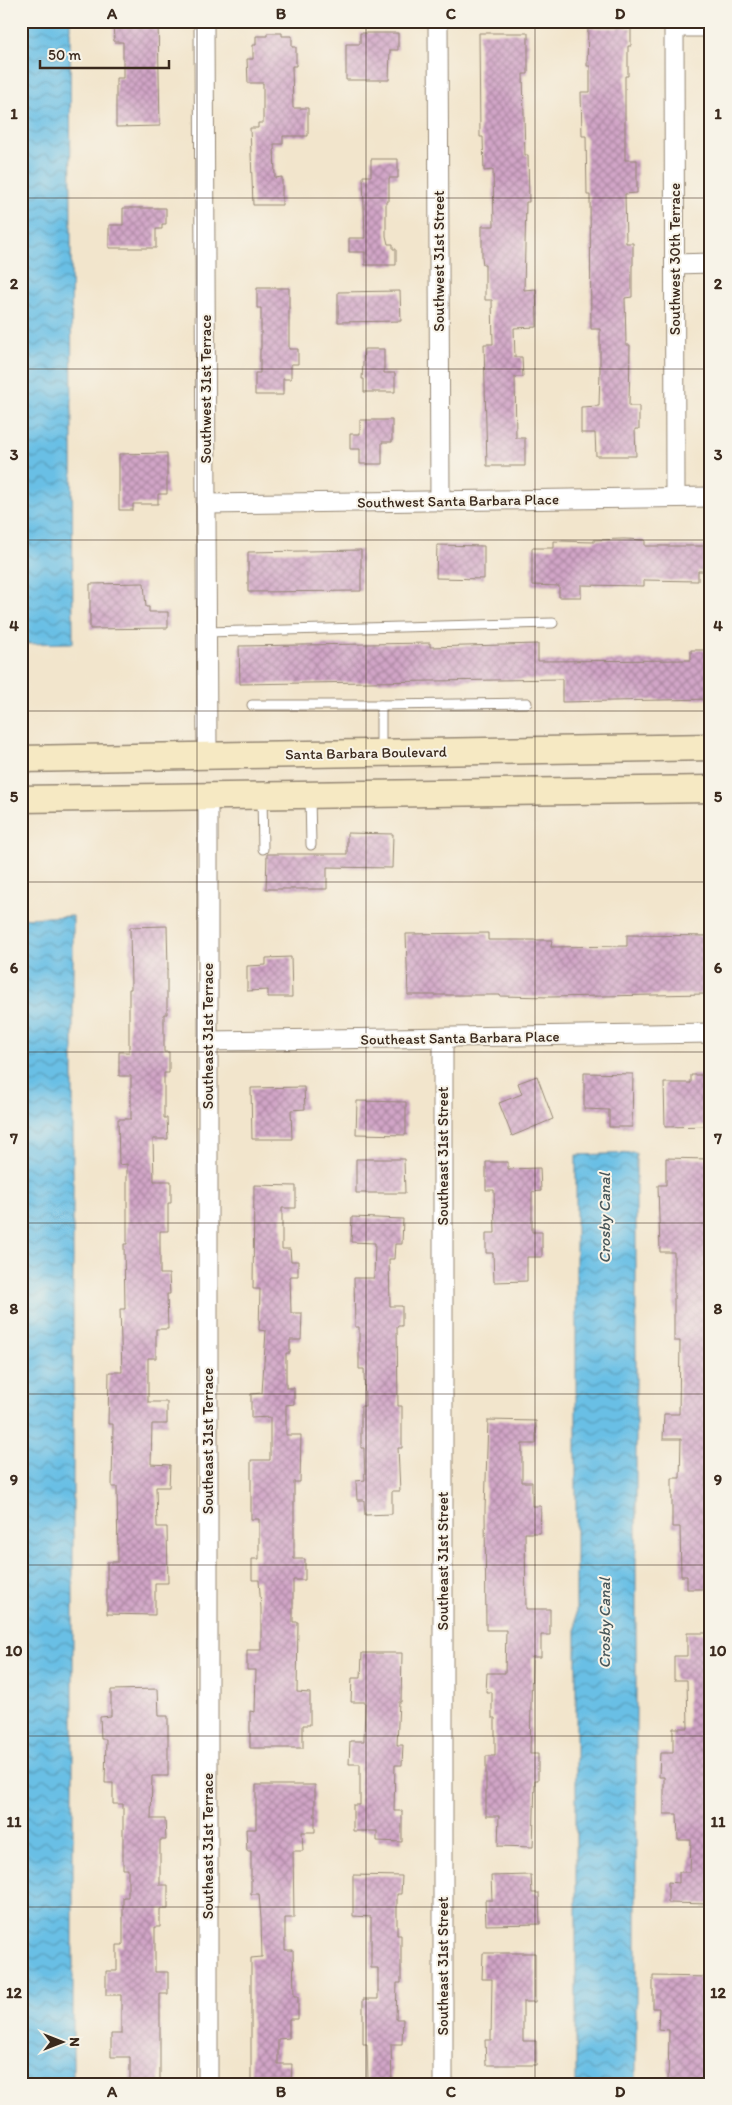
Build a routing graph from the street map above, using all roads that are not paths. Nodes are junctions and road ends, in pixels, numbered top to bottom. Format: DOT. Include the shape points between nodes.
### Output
graph roads {
  1 [pos="204,21"];
  2 [pos="438,21"];
  3 [pos="674,24"];
  4 [pos="711,27"];
  5 [pos="711,263"];
  6 [pos="675,264"];
  7 [pos="675,497"];
  8 [pos="711,497"];
  9 [pos="440,501"];
  10 [pos="206,504"];
  11 [pos="554,623"];
  12 [pos="206,632"];
  13 [pos="527,703"];
  14 [pos="252,705"];
  15 [pos="381,706"];
  16 [pos="711,747"];
  17 [pos="381,753"];
  18 [pos="207,756"];
  19 [pos="21,759"];
  20 [pos="711,789"];
  21 [pos="310,796"];
  22 [pos="208,797"];
  23 [pos="262,797"];
  24 [pos="21,799"];
  25 [pos="311,845"];
  26 [pos="263,849"];
  27 [pos="711,1033"];
  28 [pos="443,1038"];
  29 [pos="208,1041"];
  30 [pos="208,2084"];
  31 [pos="443,2084"];
  1 -- 10 [label="street, Southwest 31st Terrace"];
  2 -- 9 [label="street, Southwest 31st Street"];
  3 -- 4 [label="street"];
  3 -- 6 [label="street, Southwest 30th Terrace"];
  5 -- 6 [label="street"];
  6 -- 7 [label="street, Southwest 30th Terrace"];
  7 -- 8 [label="street, Southwest Santa Barbara Place"];
  7 -- 9 [label="street, Southwest Santa Barbara Place"];
  9 -- 10 [label="street, Southwest Santa Barbara Place"];
  10 -- 12 [label="street, Southwest 31st Terrace"];
  11 -- 12 [label="lane"];
  12 -- 18 [label="street, Southwest 31st Terrace"];
  13 -- 15 [label="lane"];
  14 -- 15 [label="lane"];
  15 -- 17 [label="lane"];
  16 -- 17 [label="main road, Santa Barbara Boulevard"];
  17 -- 18 [label="main road, Santa Barbara Boulevard"];
  18 -- 19 [label="main road, Santa Barbara Boulevard"];
  20 -- 21 [label="main road"];
  21 -- 23 [label="main road"];
  21 -- 25 [label="lane"];
  22 -- 23 [label="main road"];
  22 -- 24 [label="main road"];
  22 -- 29 [label="street, Southeast 31st Terrace"];
  23 -- 26 [label="lane"];
  27 -- 28 [label="street, Southeast Santa Barbara Place"];
  28 -- 29 [label="street, Southeast Santa Barbara Place"];
  28 -- 31 [label="street, Southeast 31st Street"];
  29 -- 30 [label="street, Southeast 31st Terrace"];
}
